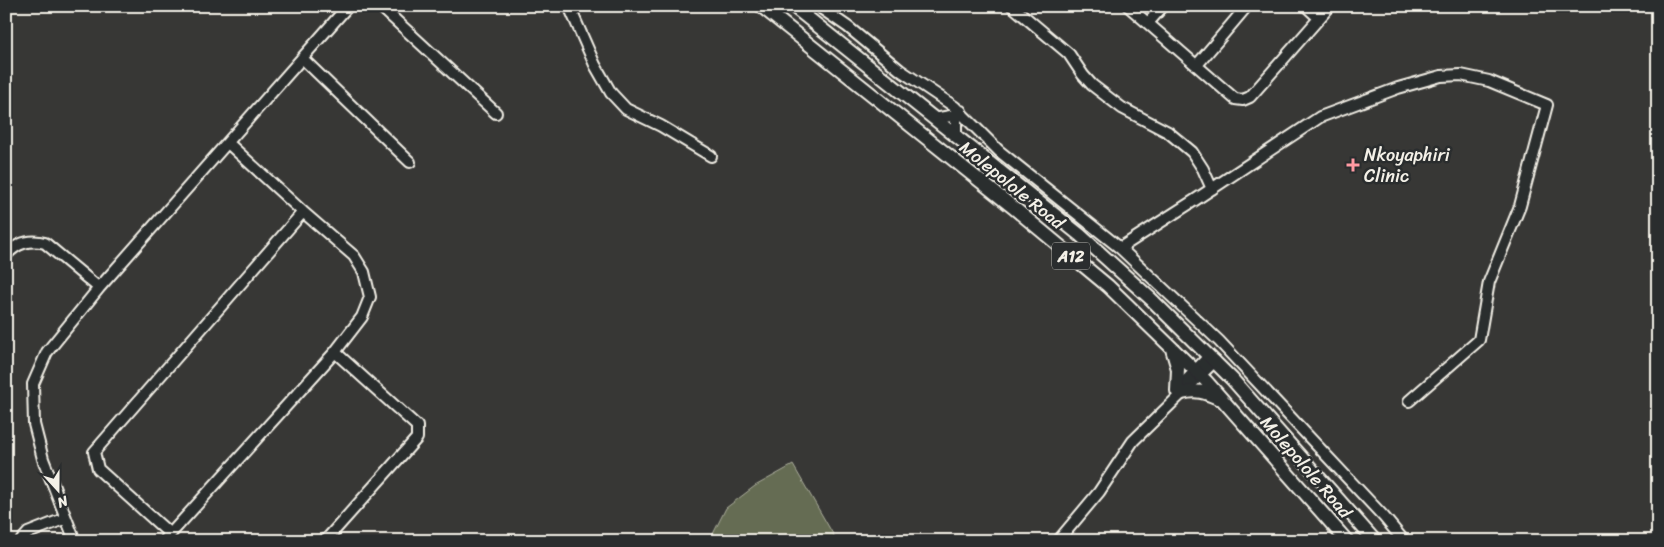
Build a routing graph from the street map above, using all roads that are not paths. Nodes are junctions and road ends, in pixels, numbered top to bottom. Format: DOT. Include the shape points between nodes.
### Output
graph roads {
  1 [pos="348,6"];
  2 [pos="380,6"];
  3 [pos="569,6"];
  4 [pos="1012,6"];
  5 [pos="1128,6"];
  6 [pos="1163,6"];
  7 [pos="1247,6"];
  8 [pos="1306,6"];
  9 [pos="1330,6"];
  10 [pos="768,8"];
  11 [pos="797,8"];
  12 [pos="822,9"];
  13 [pos="1319,18"];
  14 [pos="1148,23"];
  15 [pos="302,58"];
  16 [pos="1197,65"];
  17 [pos="496,113"];
  18 [pos="958,113"];
  19 [pos="934,119"];
  20 [pos="956,137"];
  21 [pos="228,143"];
  22 [pos="711,156"];
  23 [pos="410,162"];
  24 [pos="1212,189"];
  25 [pos="303,212"];
  26 [pos="1120,248"];
  27 [pos="6,255"];
  28 [pos="99,288"];
  29 [pos="1170,346"];
  30 [pos="334,352"];
  31 [pos="1212,359"];
  32 [pos="1198,373"];
  33 [pos="1180,392"];
  34 [pos="1409,401"];
  35 [pos="1225,402"];
  36 [pos="66,518"];
  37 [pos="167,537"];
  38 [pos="21,541"];
  39 [pos="75,541"];
  40 [pos="324,541"];
  41 [pos="1058,541"];
  42 [pos="1347,541"];
  43 [pos="1375,541"];
  44 [pos="1404,541"];
  1 -- 15 [label="street"];
  2 -- 17 [label="street"];
  3 -- 22 [label="street" via="610,93 626,109"];
  4 -- 24 [label="street" via="1069,54 1092,85 1122,108 1168,132 1192,152"];
  5 -- 14 [label="street"];
  6 -- 14 [label="street"];
  7 -- 16 [label="street"];
  8 -- 13 [label="street"];
  9 -- 13 [label="street"];
  10 -- 29 [label="main road, Molepolole Road / A12" via="1108,286"];
  11 -- 19 [label="main road, Molepolole Road / A12"];
  12 -- 18 [label="street"];
  13 -- 16 [label="street" via="1250,97 1243,100 1235,99"];
  14 -- 16 [label="street"];
  15 -- 21 [label="street"];
  15 -- 23 [label="street"];
  18 -- 19 [label="street"];
  18 -- 20 [label="street"];
  18 -- 26 [label="street" via="999,152"];
  19 -- 20 [label="main road, Molepolole Road / A12"];
  20 -- 31 [label="main road, Molepolole Road / A12" via="1080,235"];
  21 -- 25 [label="street"];
  21 -- 28 [label="street"];
  24 -- 26 [label="street"];
  24 -- 34 [label="street" via="1320,117 1441,76 1461,75 1489,81 1547,105 1520,206 1489,282 1479,340"];
  25 -- 30 [label="street" via="354,256 364,272 370,297 362,317"];
  25 -- 37 [label="street" via="94,452 98,469"];
  26 -- 44 [label="street" via="1219,341"];
  27 -- 28 [label="street" via="25,242 45,243"];
  28 -- 36 [label="street" via="48,352 33,384 34,424 43,459"];
  29 -- 32 [label="main road, Molepolole Road / A12"];
  29 -- 33 [label="main road" via="1178,369"];
  30 -- 37 [label="street"];
  30 -- 40 [label="street" via="417,426 417,438"];
  31 -- 32 [label="street"];
  31 -- 43 [label="main road, Molepolole Road / A12"];
  32 -- 33 [label="street"];
  32 -- 35 [label="main road, Molepolole Road / A12"];
  33 -- 35 [label="main road" via="1200,391"];
  33 -- 41 [label="street" via="1133,441 1099,492"];
  35 -- 42 [label="main road, Molepolole Road / A12"];
  36 -- 38 [label="street" via="28,533"];
  36 -- 39 [label="street"];
}
